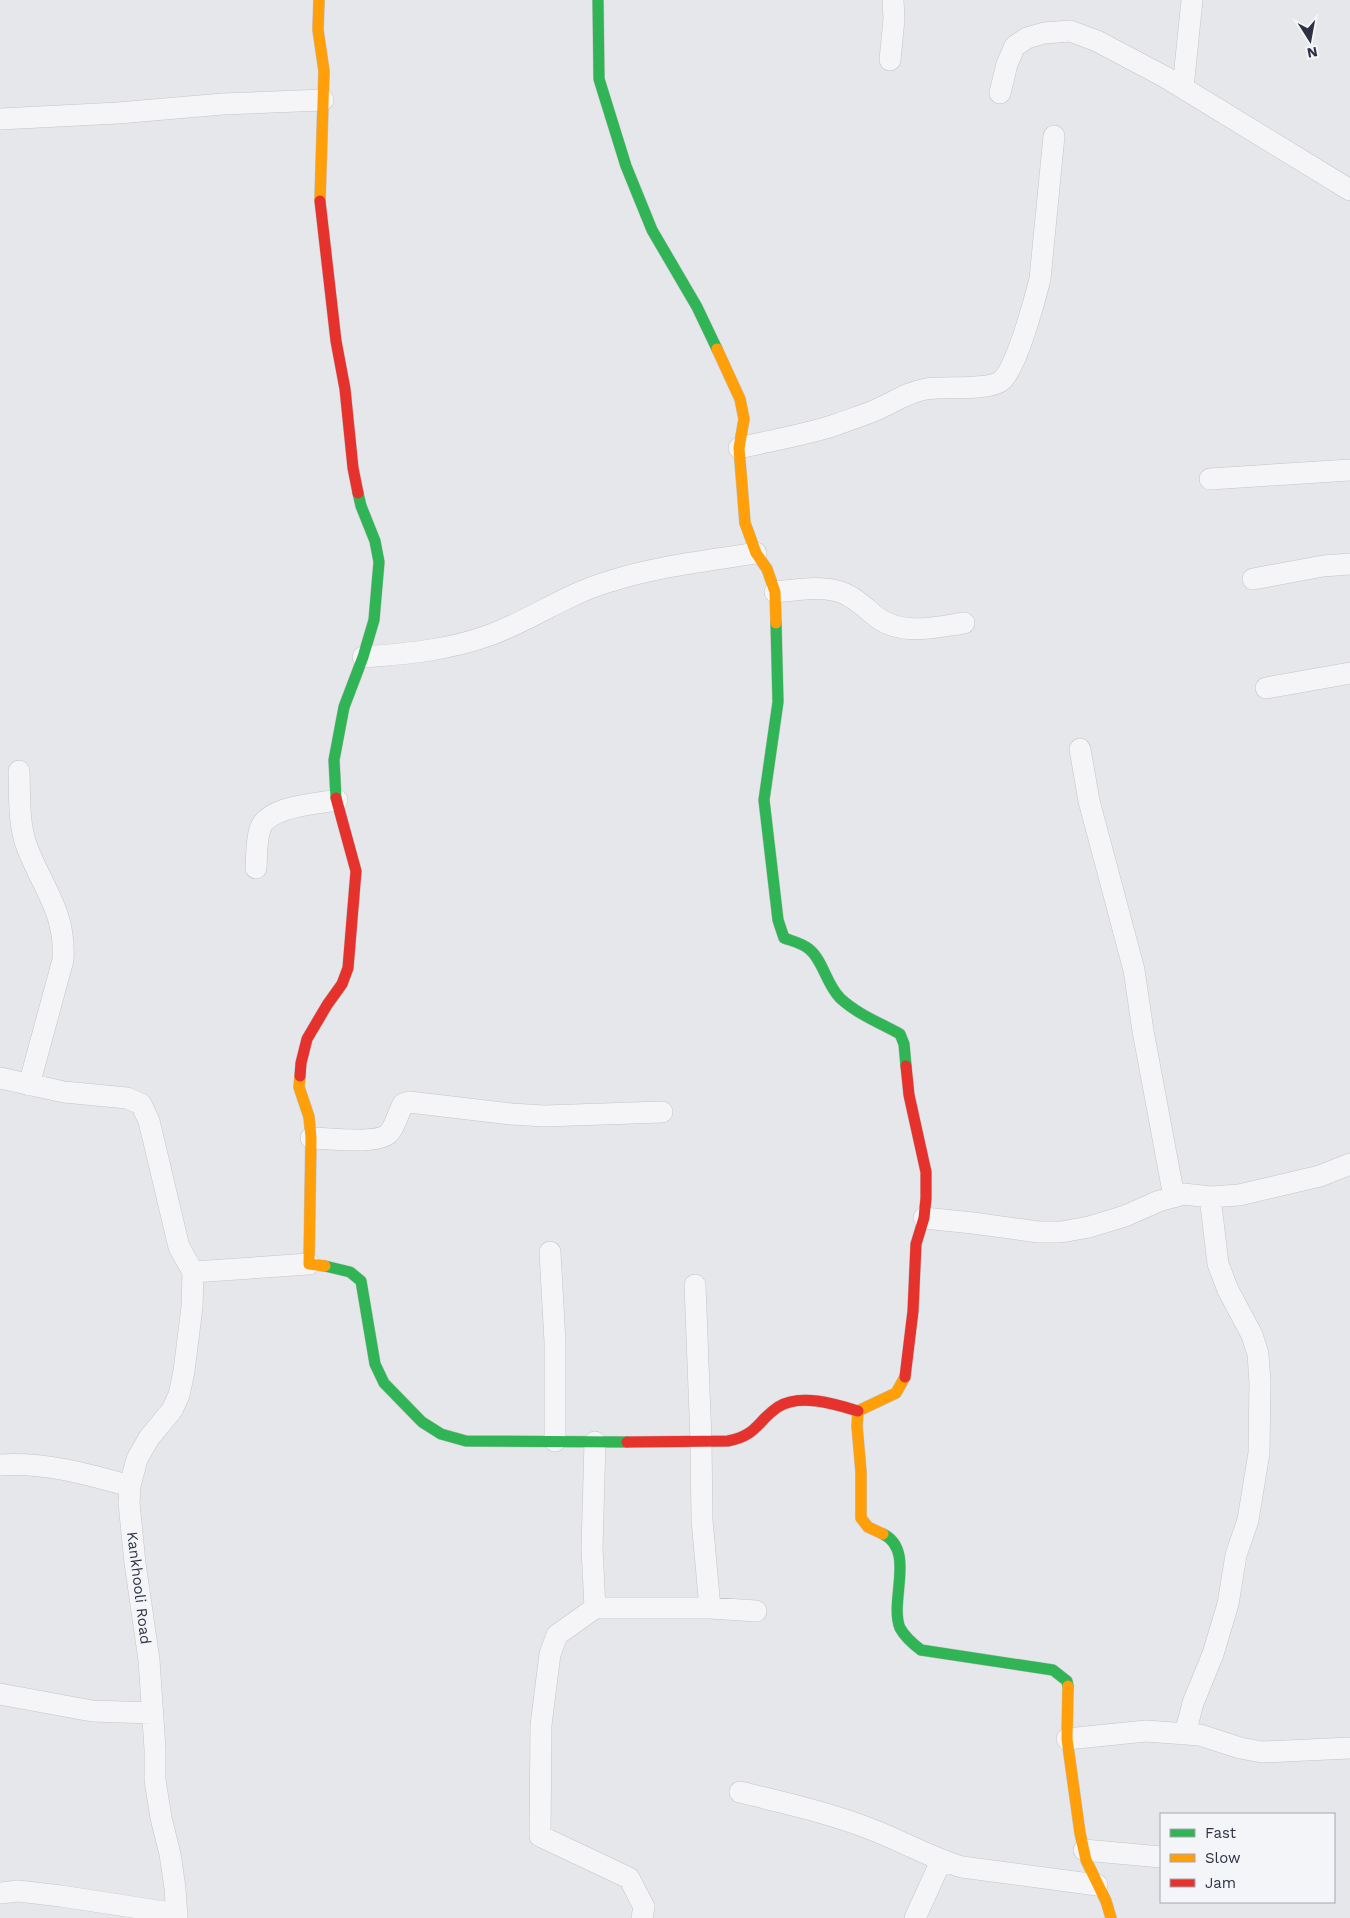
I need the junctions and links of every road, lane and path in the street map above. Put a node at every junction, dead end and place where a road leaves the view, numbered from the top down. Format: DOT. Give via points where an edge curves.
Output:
graph roads {
  1 [pos="319,0"];
  2 [pos="598,0"];
  3 [pos="893,0"];
  4 [pos="1192,0"];
  5 [pos="890,60"];
  6 [pos="1183,88"];
  7 [pos="1000,93"];
  8 [pos="323,100"];
  9 [pos="0,118"];
  10 [pos="1054,136"];
  11 [pos="1350,190"];
  12 [pos="739,448"];
  13 [pos="1350,470"];
  14 [pos="1210,479"];
  15 [pos="756,553"];
  16 [pos="1350,564"];
  17 [pos="1253,579"];
  18 [pos="775,592"];
  19 [pos="964,623"];
  20 [pos="363,657"];
  21 [pos="1350,673"];
  22 [pos="1266,688"];
  23 [pos="1080,749"];
  24 [pos="19,771"];
  25 [pos="337,800"];
  26 [pos="256,868"];
  27 [pos="0,1078"];
  28 [pos="30,1085"];
  29 [pos="662,1112"];
  30 [pos="310,1138"];
  31 [pos="1350,1164"];
  32 [pos="1174,1197"];
  33 [pos="1210,1197"];
  34 [pos="924,1218"];
  35 [pos="550,1252"];
  36 [pos="309,1264"];
  37 [pos="193,1272"];
  38 [pos="695,1286"];
  39 [pos="858,1411"];
  40 [pos="555,1441"];
  41 [pos="701,1441"];
  42 [pos="595,1442"];
  43 [pos="0,1465"];
  44 [pos="130,1486"];
  45 [pos="595,1608"];
  46 [pos="710,1608"];
  47 [pos="756,1611"];
  48 [pos="0,1694"];
  49 [pos="152,1714"];
  50 [pos="1185,1734"];
  51 [pos="1067,1739"];
  52 [pos="1350,1748"];
  53 [pos="740,1792"];
  54 [pos="1084,1850"];
  55 [pos="1160,1857"];
  56 [pos="941,1861"];
  57 [pos="1097,1885"];
  58 [pos="0,1893"];
  59 [pos="177,1916"];
  60 [pos="642,1918"];
  61 [pos="916,1918"];
  62 [pos="1111,1918"];
  1 -- 8 [label="street"];
  2 -- 12 [label="street" via="599,80 606,107 652,230 697,307 740,400 744,418"];
  3 -- 5 [label="street"];
  4 -- 6 [label="street"];
  6 -- 7 [label="street" via="1097,41 1070,31 1044,33 1027,38 1016,46 1007,64"];
  6 -- 11 [label="street"];
  8 -- 9 [label="street"];
  8 -- 20 [label="street" via="319,196 323,235 354,468 361,506 379,562 374,620"];
  10 -- 12 [label="street" via="1040,279 1017,352 1001,382 910,393 837,424"];
  12 -- 15 [label="street" via="745,523"];
  13 -- 14 [label="street"];
  15 -- 18 [label="street" via="767,569"];
  15 -- 20 [label="street" via="610,581 490,635 451,647"];
  16 -- 17 [label="street"];
  18 -- 19 [label="street" via="837,591 894,627 912,629"];
  18 -- 34 [label="street" via="778,702 764,800 778,920 784,938 804,944 811,950 839,997 853,1009 900,1034 926,1172"];
  20 -- 25 [label="street" via="338,733 334,760"];
  21 -- 22 [label="street"];
  23 -- 32 [label="street" via="1089,800 1134,970"];
  24 -- 28 [label="street" via="27,846 54,901 64,944 63,960"];
  25 -- 26 [label="street" via="291,808 266,818 260,827"];
  25 -- 30 [label="street" via="356,871 354,917 348,968 342,984 307,1039 301,1063 299,1087 310,1117"];
  27 -- 28 [label="street"];
  28 -- 37 [label="street" via="127,1098 141,1104 149,1121 179,1247"];
  29 -- 30 [label="street" via="544,1116 409,1102 403,1104 386,1136 371,1140"];
  30 -- 36 [label="street"];
  31 -- 33 [label="street" via="1320,1176 1239,1195"];
  32 -- 33 [label="street" via="1184,1194"];
  32 -- 34 [label="street" via="1126,1216 1061,1232"];
  33 -- 50 [label="street" via="1218,1264 1258,1354 1259,1453 1248,1520 1236,1555 1228,1604"];
  34 -- 39 [label="street" via="916,1244 905,1379 896,1392"];
  35 -- 40 [label="street" via="555,1342"];
  36 -- 37 [label="street"];
  36 -- 40 [label="street" via="355,1274 360,1281 375,1364 384,1383 422,1422 441,1434 466,1441"];
  37 -- 44 [label="street, Kankhooli Road" via="192,1306 179,1395 172,1410 136,1459"];
  38 -- 41 [label="street"];
  39 -- 41 [label="street" via="816,1401 792,1402 780,1406 741,1439"];
  39 -- 51 [label="street" via="861,1518 866,1526 896,1544 900,1574 899,1623 909,1643 921,1650 1053,1670 1067,1681"];
  40 -- 42 [label="street"];
  41 -- 42 [label="street"];
  41 -- 46 [label="street" via="702,1520"];
  42 -- 45 [label="street" via="592,1540"];
  43 -- 44 [label="street" via="47,1466"];
  44 -- 49 [label="street, Kankhooli Road" via="129,1503 149,1660"];
  45 -- 46 [label="street"];
  45 -- 60 [label="street" via="557,1635 550,1654 541,1726 540,1836 629,1878 644,1907"];
  46 -- 47 [label="street"];
  48 -- 49 [label="street" via="92,1711"];
  49 -- 59 [label="street, Kankhooli Road" via="155,1780 170,1854"];
  50 -- 51 [label="street" via="1146,1731"];
  50 -- 52 [label="street" via="1262,1752"];
  51 -- 54 [label="street"];
  53 -- 56 [label="street" via="824,1813 874,1830"];
  54 -- 55 [label="street"];
  54 -- 57 [label="street"];
  56 -- 57 [label="street" via="962,1867"];
  56 -- 61 [label="street"];
  57 -- 62 [label="street"];
  58 -- 59 [label="street" via="18,1891 61,1896"];
}
